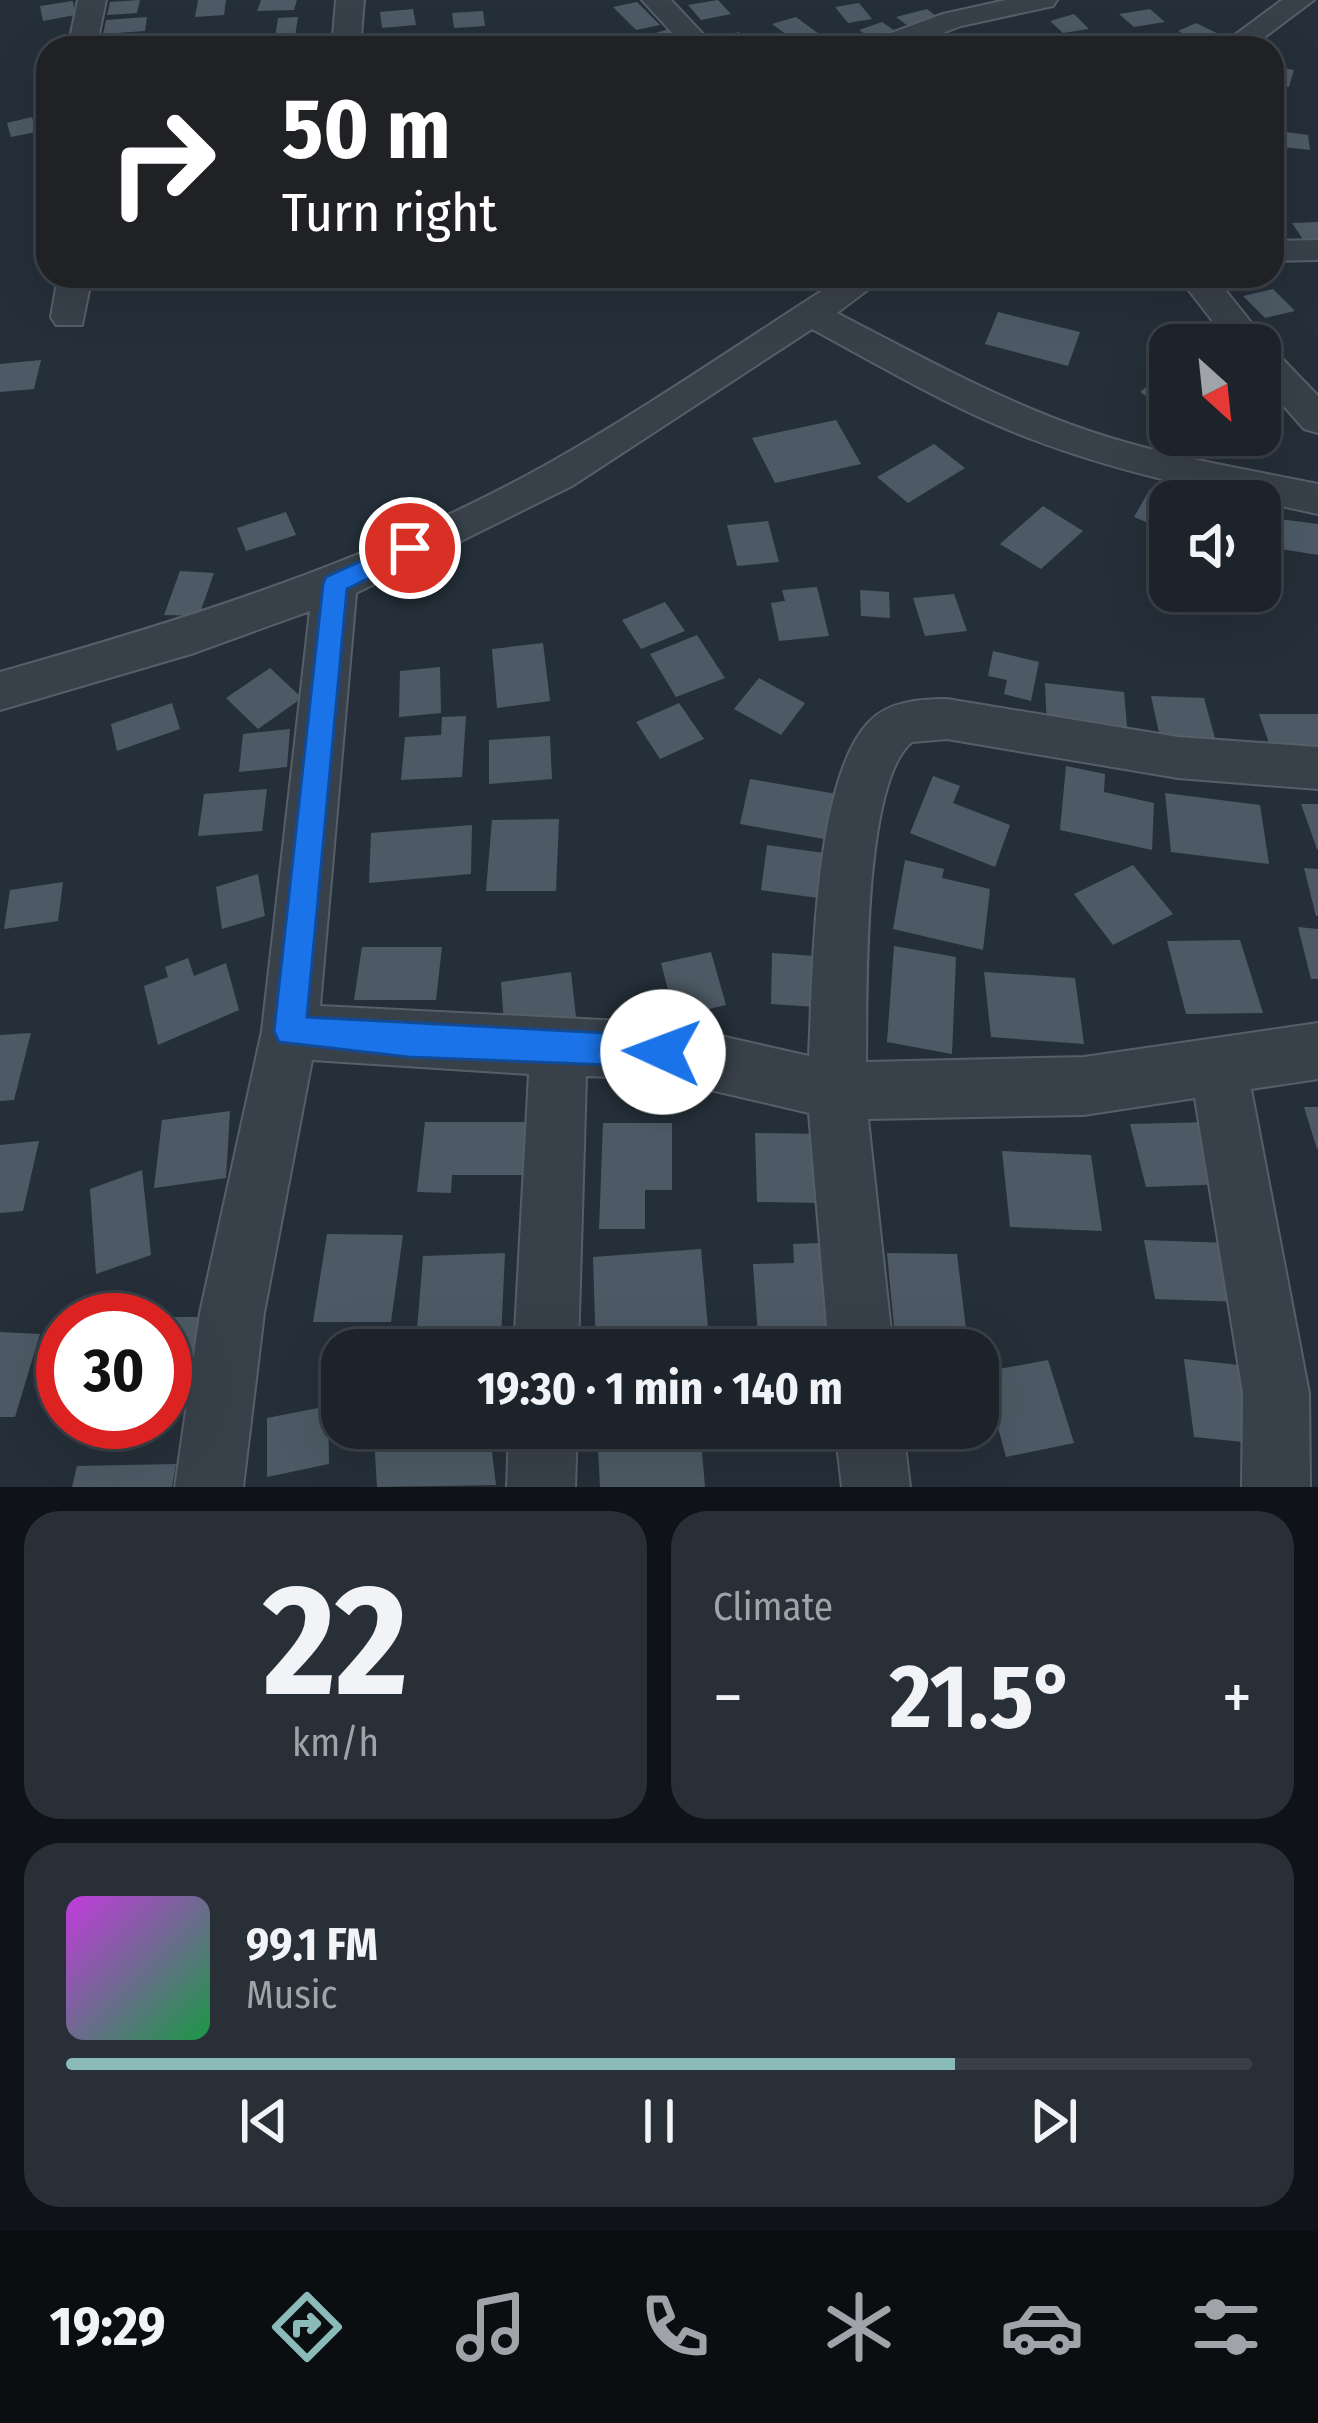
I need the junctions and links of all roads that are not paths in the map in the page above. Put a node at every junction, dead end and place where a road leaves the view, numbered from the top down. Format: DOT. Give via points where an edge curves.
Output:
graph roads {
  1 [pos="92,0"];
  2 [pos="350,0"];
  3 [pos="656,0"];
  4 [pos="1043,0"];
  5 [pos="1300,0"];
  6 [pos="84,36"];
  7 [pos="347,36"];
  8 [pos="690,36"];
  9 [pos="910,36"];
  10 [pos="1248,36"];
  11 [pos="1318,250"];
  12 [pos="1284,251"];
  13 [pos="73,288"];
  14 [pos="842,288"];
  15 [pos="1205,288"];
  16 [pos="809,313"];
  17 [pos="69,317"];
  18 [pos="1234,324"];
  19 [pos="1281,379"];
  20 [pos="1318,420"];
  21 [pos="1318,500"];
  22 [pos="335,584"];
  23 [pos="0,691"];
  24 [pos="1318,768"];
  25 [pos="290,1031"];
  26 [pos="559,1047"];
  27 [pos="1318,1052"];
  28 [pos="1219,1069"];
  29 [pos="836,1091"];
  30 [pos="547,1329"];
  31 [pos="859,1329"];
  32 [pos="542,1449"];
  33 [pos="871,1449"];
  34 [pos="209,1487"];
  35 [pos="541,1487"];
  36 [pos="876,1487"];
  37 [pos="1276,1487"];
  1 -- 6 [label="street"];
  2 -- 7 [label="street"];
  3 -- 8 [label="street"];
  4 -- 9 [label="street"];
  5 -- 10 [label="street"];
  11 -- 12 [label="street"];
  13 -- 17 [label="street"];
  14 -- 16 [label="street"];
  15 -- 18 [label="street"];
  16 -- 21 [label="street" via="1075,441"];
  16 -- 22 [label="street" via="558,476"];
  19 -- 20 [label="street"];
  22 -- 23 [label="street"];
  22 -- 25 [label="street"];
  24 -- 29 [label="street" via="1171,758 947,719 914,718 895,728 878,744 852,820"];
  25 -- 26 [label="street"];
  25 -- 34 [label="street" via="232,1313"];
  26 -- 29 [label="street" via="663,1052"];
  26 -- 30 [label="street"];
  27 -- 28 [label="street"];
  28 -- 29 [label="street" via="1084,1086"];
  28 -- 37 [label="street" via="1276,1393"];
  29 -- 31 [label="street"];
  32 -- 35 [label="street"];
  33 -- 36 [label="street"];
}
